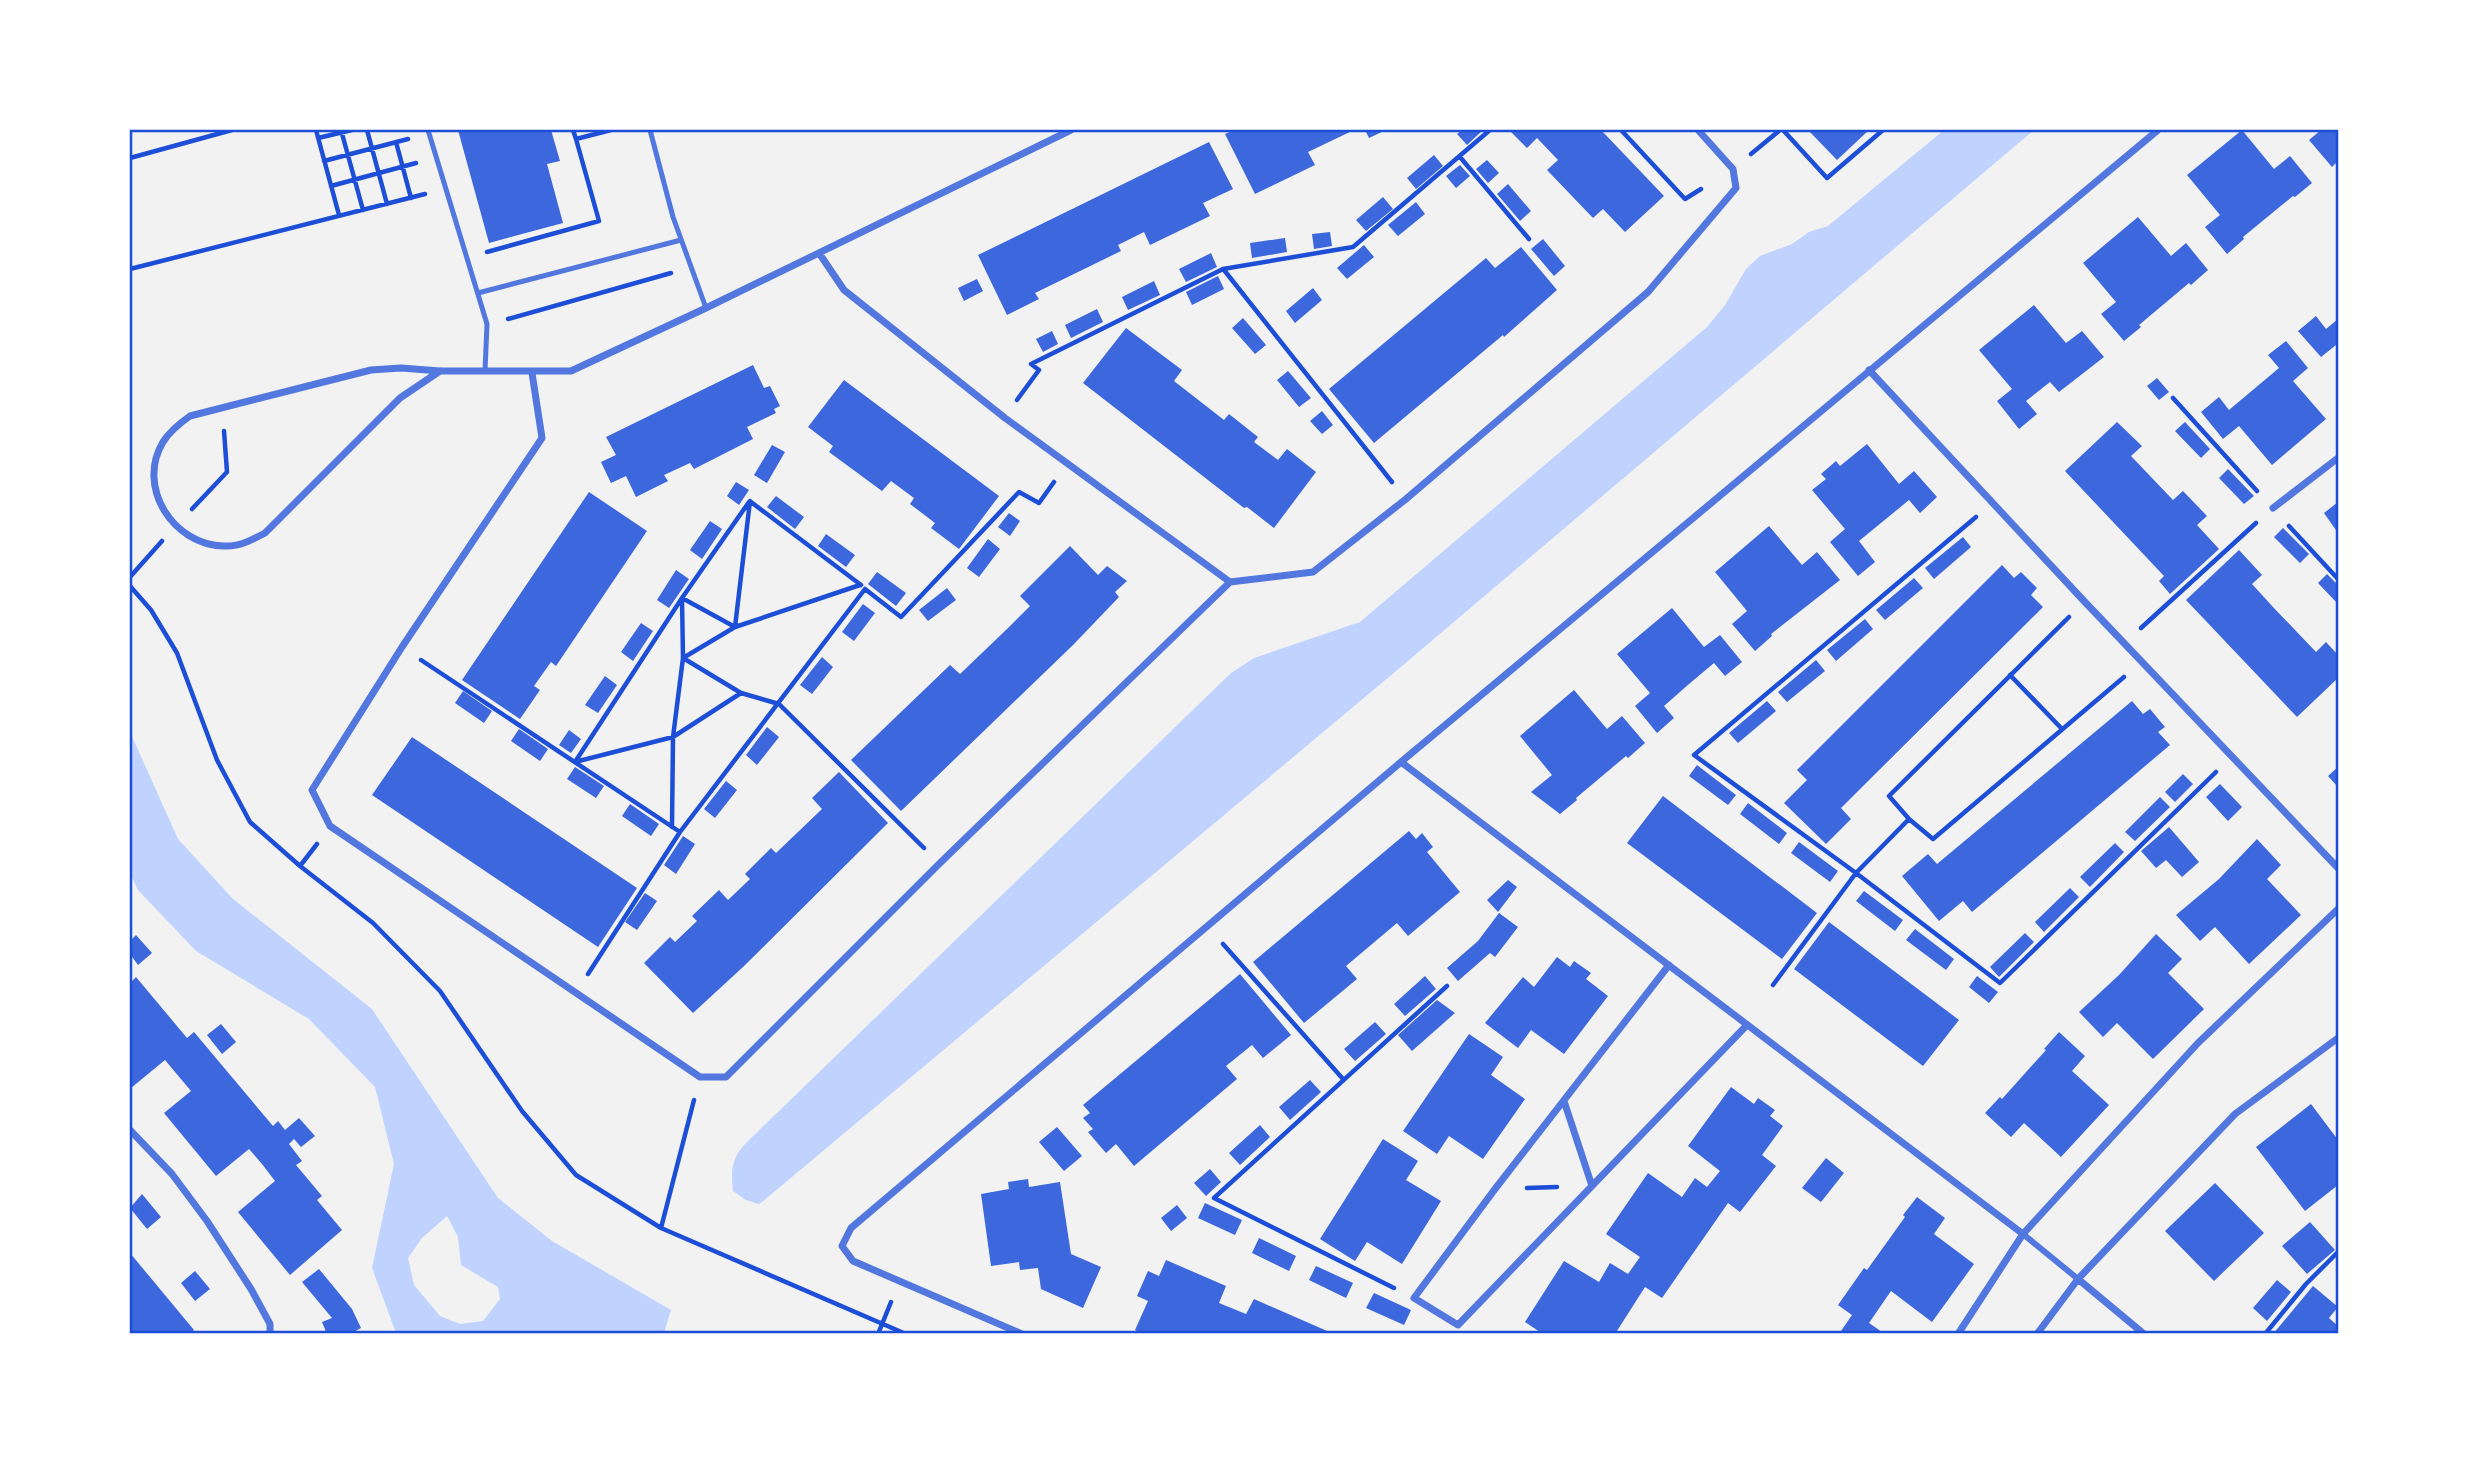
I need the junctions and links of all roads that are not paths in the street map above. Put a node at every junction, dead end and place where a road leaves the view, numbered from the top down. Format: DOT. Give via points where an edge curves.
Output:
graph roads {
  1 [pos="650,130"];
  2 [pos="1071,130"];
  3 [pos="1698,130"];
  4 [pos="2158,130"];
  5 [pos="429,131"];
  6 [pos="681,240"];
  7 [pos="819,253"];
  8 [pos="478,293"];
  9 [pos="706,308"];
  10 [pos="1869,370"];
  11 [pos="440,371"];
  12 [pos="485,371"];
  13 [pos="532,373"];
  14 [pos="2339,458"];
  15 [pos="2273,508"];
  16 [pos="1230,582"];
  17 [pos="1401,762"];
  18 [pos="2339,868"];
  19 [pos="2339,909"];
  20 [pos="1669,965"];
  21 [pos="1746,1026"];
  22 [pos="2339,1038"];
  23 [pos="1564,1101"];
  24 [pos="130,1130"];
  25 [pos="1592,1186"];
  26 [pos="2023,1234"];
  27 [pos="2078,1279"];
  28 [pos="270,1334"];
  29 [pos="1022,1334"];
  30 [pos="1958,1334"];
  31 [pos="2037,1334"];
  32 [pos="2144,1334"];
  1 -- 6 [label="lane"];
  2 -- 7 [label="street"];
  3 -- 16 [label="street" via="1733,169 1736,188 1648,292 1406,499 1312,572"];
  4 -- 10 [label="street"];
  5 -- 8 [label="lane"];
  6 -- 8 [label="lane"];
  6 -- 9 [label="lane"];
  7 -- 9 [label="street"];
  7 -- 16 [label="street" via="844,290 1005,418"];
  8 -- 12 [label="lane" via="487,324"];
  9 -- 13 [label="street" via="571,371"];
  10 -- 17 [label="street"];
  10 -- 18 [label="street"];
  11 -- 11 [label="street" via="400,398 265,533 247,543 224,546 197,540 176,526 160,506 155,464 163,442 190,416 371,370"];
  11 -- 12 [label="street"];
  12 -- 13 [label="street"];
  13 -- 16 [label="street" via="542,438 312,790 330,826 700,1077 726,1077"];
  14 -- 15 [label="street"];
  17 -- 20 [label="street"];
  17 -- 29 [label="street" via="851,1228 842,1245 853,1261"];
  19 -- 26 [label="street" via="2198,1044"];
  20 -- 21 [label="street"];
  20 -- 23 [label="street"];
  21 -- 25 [label="street"];
  21 -- 26 [label="street"];
  22 -- 27 [label="street" via="2235,1114"];
  23 -- 25 [label="street"];
  23 -- 25 [label="street" via="1414,1298 1458,1325"];
  24 -- 28 [label="street" via="172,1174 207,1221 251,1289 270,1324"];
  26 -- 27 [label="street"];
  26 -- 30 [label="street"];
  27 -- 31 [label="street"];
  27 -- 32 [label="street"];
}
